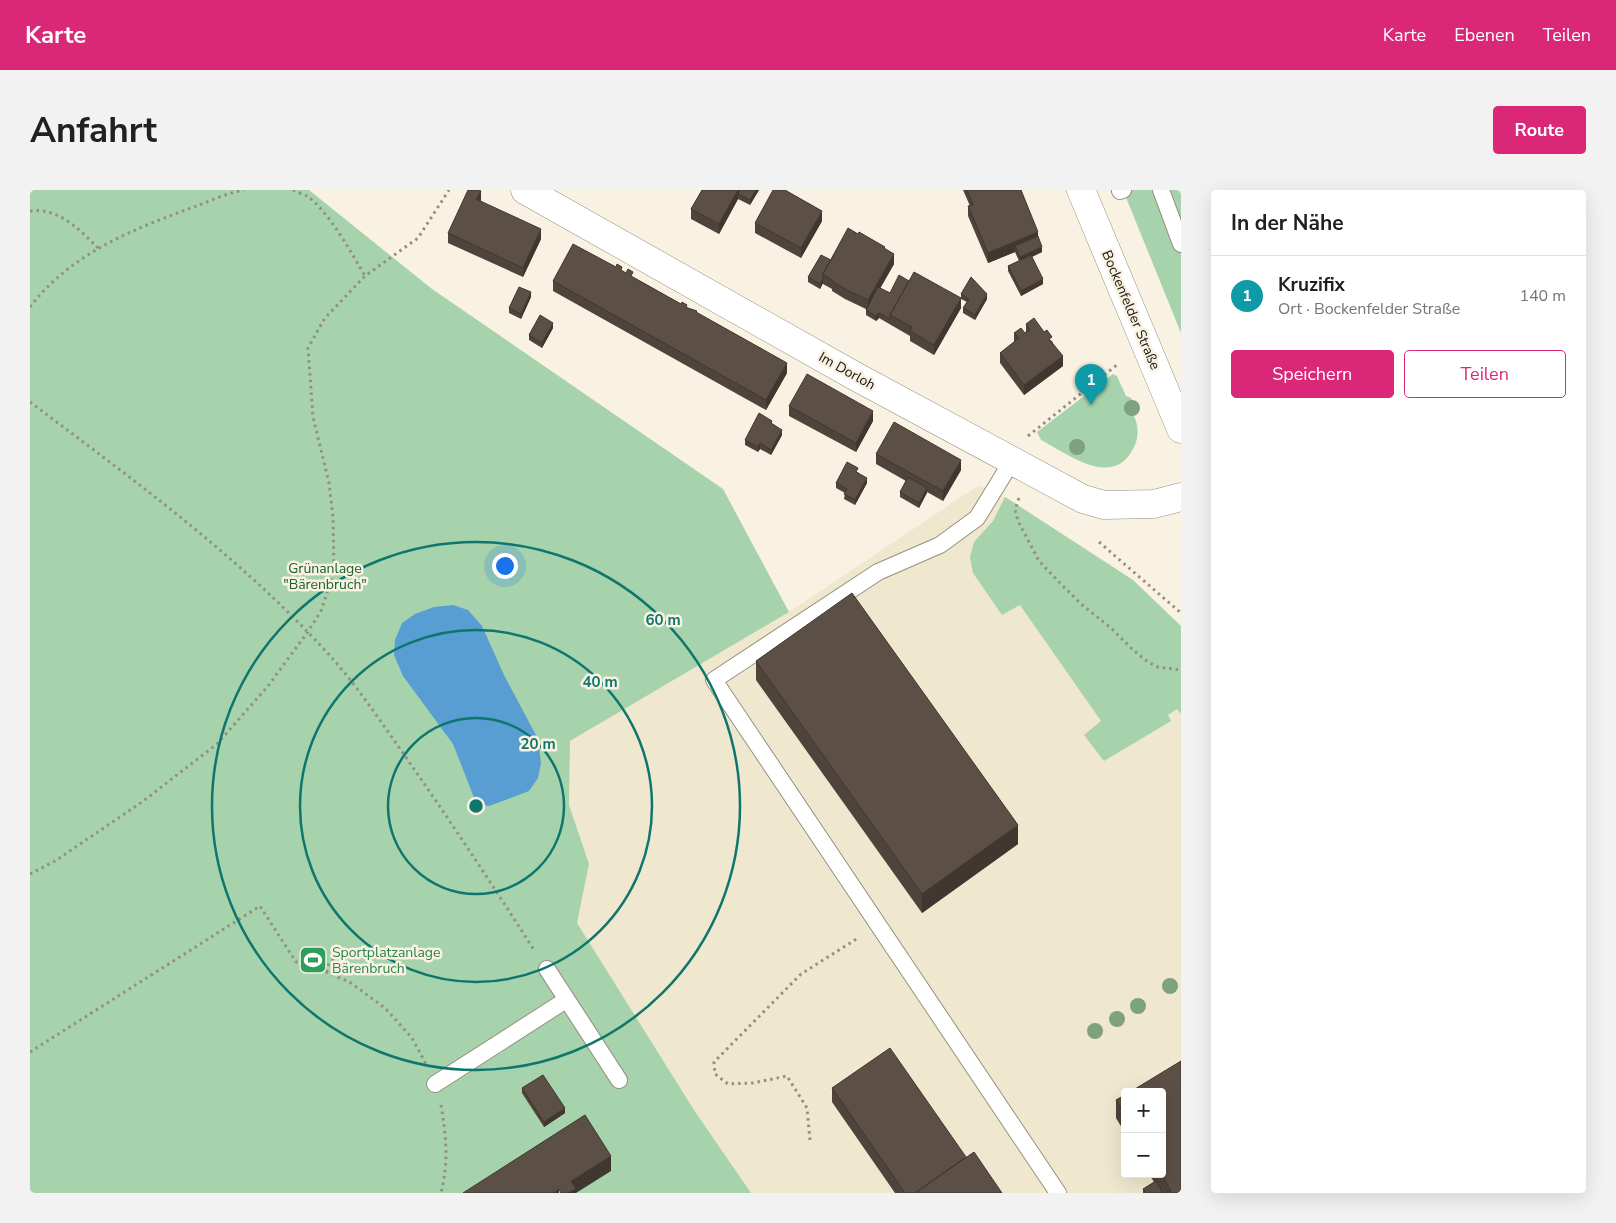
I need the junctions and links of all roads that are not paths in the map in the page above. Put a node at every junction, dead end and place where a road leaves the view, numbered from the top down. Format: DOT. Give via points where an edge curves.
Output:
graph roads {
  1 [pos="525,190"];
  2 [pos="1082,190"];
  3 [pos="1161,190"];
  4 [pos="1181,244"];
  5 [pos="1181,429"];
  6 [pos="1012,461"];
  7 [pos="1181,497"];
  8 [pos="547,969"];
  9 [pos="566,1000"];
  10 [pos="618,1080"];
  11 [pos="435,1084"];
  12 [pos="1058,1193"];
  1 -- 6 [label="street, Im Dorloh"];
  2 -- 5 [label="street, Bockenfelder Straße"];
  3 -- 4 [label="lane"];
  6 -- 7 [label="street, Im Dorloh" via="1083,499 1104,506 1154,504"];
  6 -- 12 [label="lane" via="977,518 940,545 878,572 714,680"];
  8 -- 9 [label="lane"];
  9 -- 10 [label="lane"];
  9 -- 11 [label="lane"];
}
